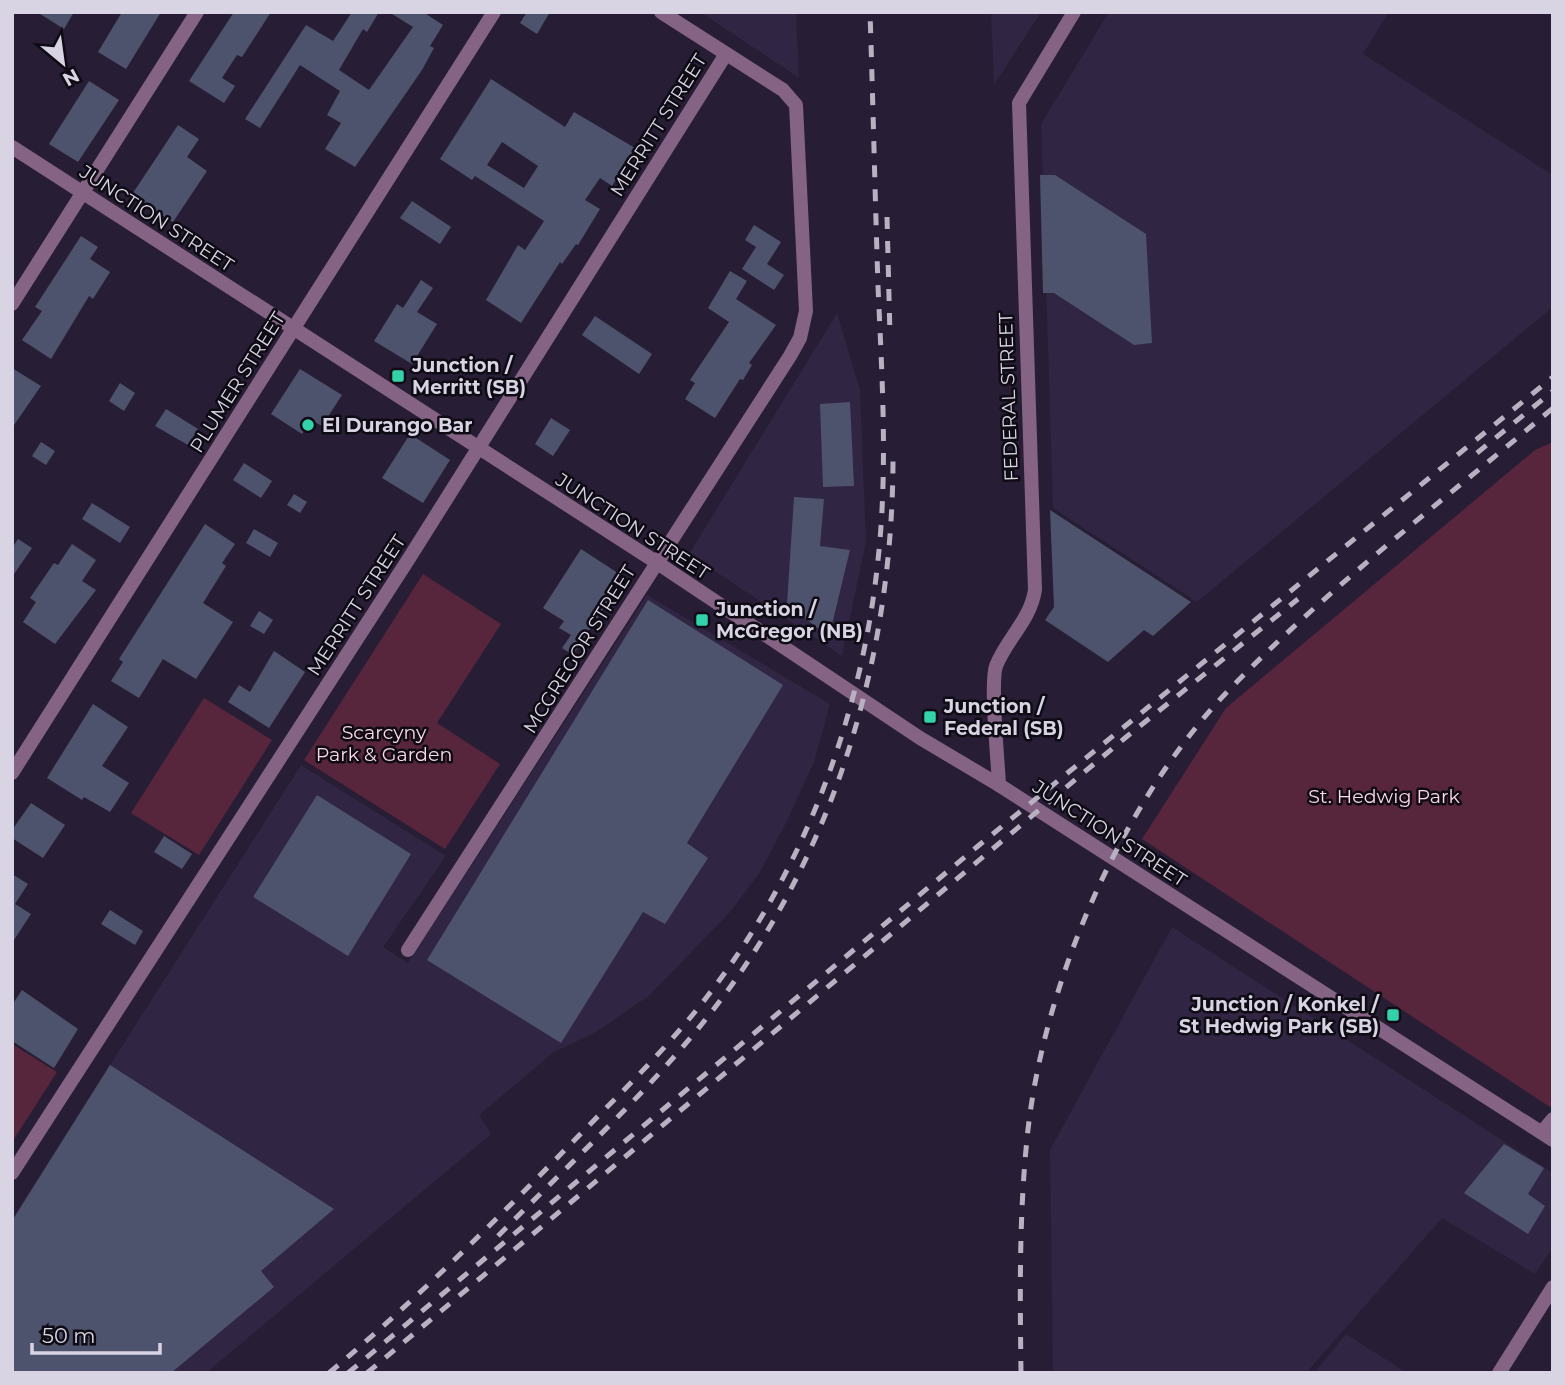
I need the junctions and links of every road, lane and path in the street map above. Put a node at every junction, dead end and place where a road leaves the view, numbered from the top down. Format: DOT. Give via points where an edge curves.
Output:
graph roads {
  1 [pos="197,12"];
  2 [pos="494,12"];
  3 [pos="661,12"];
  4 [pos="1074,12"];
  5 [pos="726,54"];
  6 [pos="12,147"];
  7 [pos="83,192"];
  8 [pos="12,304"];
  9 [pos="294,329"];
  10 [pos="478,448"];
  11 [pos="656,562"];
  12 [pos="12,773"];
  13 [pos="999,785"];
  14 [pos="408,950"];
  15 [pos="1553,1119"];
  16 [pos="1547,1136"];
  17 [pos="12,1173"];
  18 [pos="1553,1287"];
  19 [pos="1499,1373"];
  1 -- 7 [label="street"];
  2 -- 9 [label="street, PLUMER STREET"];
  3 -- 5 [label="street"];
  4 -- 13 [label="street, FEDERAL STREET" via="1019,103 1035,590 1032,609 994,675"];
  5 -- 10 [label="street, MERRITT STREET"];
  5 -- 11 [label="street, MCGREGOR STREET" via="790,95 797,113 806,311 800,338"];
  6 -- 7 [label="street, JUNCTION STREET"];
  7 -- 8 [label="street"];
  7 -- 9 [label="street, JUNCTION STREET"];
  9 -- 10 [label="street, JUNCTION STREET"];
  9 -- 12 [label="street, PLUMER STREET"];
  10 -- 11 [label="street, JUNCTION STREET"];
  10 -- 17 [label="street, MERRITT STREET"];
  11 -- 13 [label="street, JUNCTION STREET" via="897,723"];
  11 -- 14 [label="street, MCGREGOR STREET"];
  13 -- 16 [label="street, JUNCTION STREET"];
  15 -- 16 [label="street"];
  18 -- 19 [label="street"];
}
